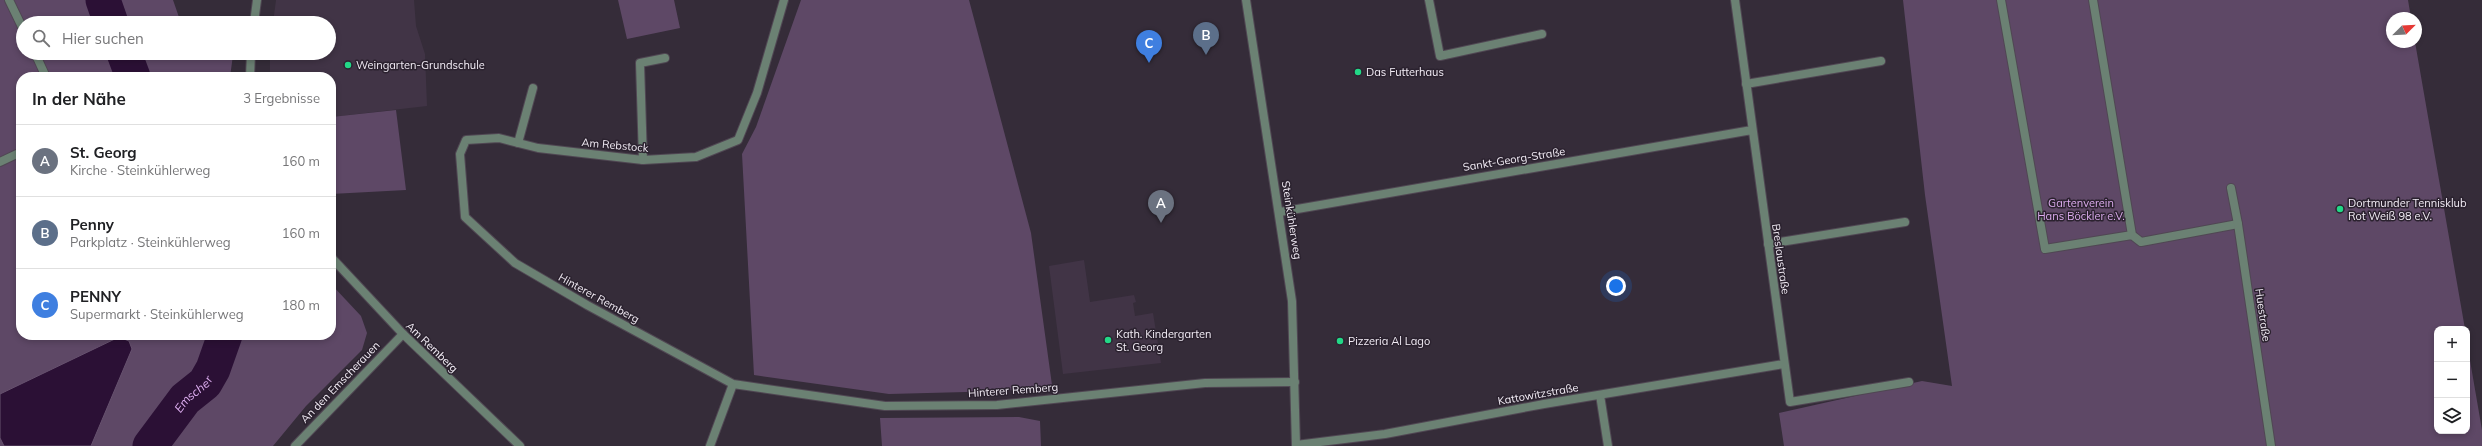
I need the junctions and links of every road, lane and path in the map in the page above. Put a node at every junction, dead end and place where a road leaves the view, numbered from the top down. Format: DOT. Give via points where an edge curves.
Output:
graph roads {
  1 [pos="9,0"];
  2 [pos="257,0"];
  3 [pos="784,0"];
  4 [pos="1246,0"];
  5 [pos="1430,0"];
  6 [pos="1735,0"];
  7 [pos="2001,0"];
  8 [pos="2093,0"];
  9 [pos="17,16"];
  10 [pos="255,16"];
  11 [pos="1542,34"];
  12 [pos="665,58"];
  13 [pos="38,60"];
  14 [pos="251,60"];
  15 [pos="1881,61"];
  16 [pos="44,72"];
  17 [pos="250,72"];
  18 [pos="1746,84"];
  19 [pos="534,88"];
  20 [pos="1752,130"];
  21 [pos="518,143"];
  22 [pos="16,154"];
  23 [pos="643,160"];
  24 [pos="0,162"];
  25 [pos="2231,188"];
  26 [pos="1280,212"];
  27 [pos="465,217"];
  28 [pos="1905,222"];
  29 [pos="2238,224"];
  30 [pos="2132,235"];
  31 [pos="1768,244"];
  32 [pos="336,262"];
  33 [pos="403,334"];
  34 [pos="1784,364"];
  35 [pos="1295,382"];
  36 [pos="1909,382"];
  37 [pos="733,384"];
  38 [pos="1600,395"];
  39 [pos="295,446"];
  40 [pos="520,446"];
  41 [pos="710,446"];
  42 [pos="1296,446"];
  43 [pos="1608,446"];
  44 [pos="2271,446"];
  1 -- 9 [label="street"];
  2 -- 10 [label="street"];
  3 -- 23 [label="street, Am Rebstock" via="757,93 738,140 696,157"];
  4 -- 26 [label="street, Steinkühlerweg"];
  5 -- 11 [label="street" via="1440,56"];
  6 -- 18 [label="street, Breslaustraße"];
  7 -- 30 [label="street" via="2045,249"];
  8 -- 30 [label="street"];
  12 -- 23 [label="street" via="640,63"];
  13 -- 16 [label="street"];
  14 -- 17 [label="street"];
  15 -- 18 [label="street"];
  18 -- 20 [label="street, Breslaustraße"];
  19 -- 21 [label="street"];
  20 -- 26 [label="street, Sankt-Georg-Straße"];
  20 -- 31 [label="street, Breslaustraße"];
  21 -- 23 [label="street, Am Rebstock" via="538,148"];
  21 -- 27 [label="street, Am Rebstock" via="500,138 466,140 460,154"];
  22 -- 24 [label="street"];
  25 -- 29 [label="street, Huestraße"];
  26 -- 35 [label="street, Steinkühlerweg" via="1292,301"];
  27 -- 37 [label="street, Hinterer Remberg" via="515,263"];
  28 -- 31 [label="street"];
  29 -- 30 [label="street" via="2141,242"];
  29 -- 44 [label="street, Huestraße"];
  31 -- 34 [label="street, Breslaustraße"];
  32 -- 33 [label="street, Am Remberg"];
  33 -- 39 [label="street, An den Emscherauen"];
  33 -- 40 [label="street, Am Remberg"];
  34 -- 36 [label="street, Breslaustraße" via="1790,402"];
  34 -- 38 [label="street, Kattowitzstraße"];
  35 -- 37 [label="street, Hinterer Remberg" via="1205,383 997,405 893,406"];
  35 -- 42 [label="street, Steinkühlerweg"];
  37 -- 41 [label="street"];
  38 -- 42 [label="street, Kattowitzstraße" via="1385,434"];
  38 -- 43 [label="street"];
}
